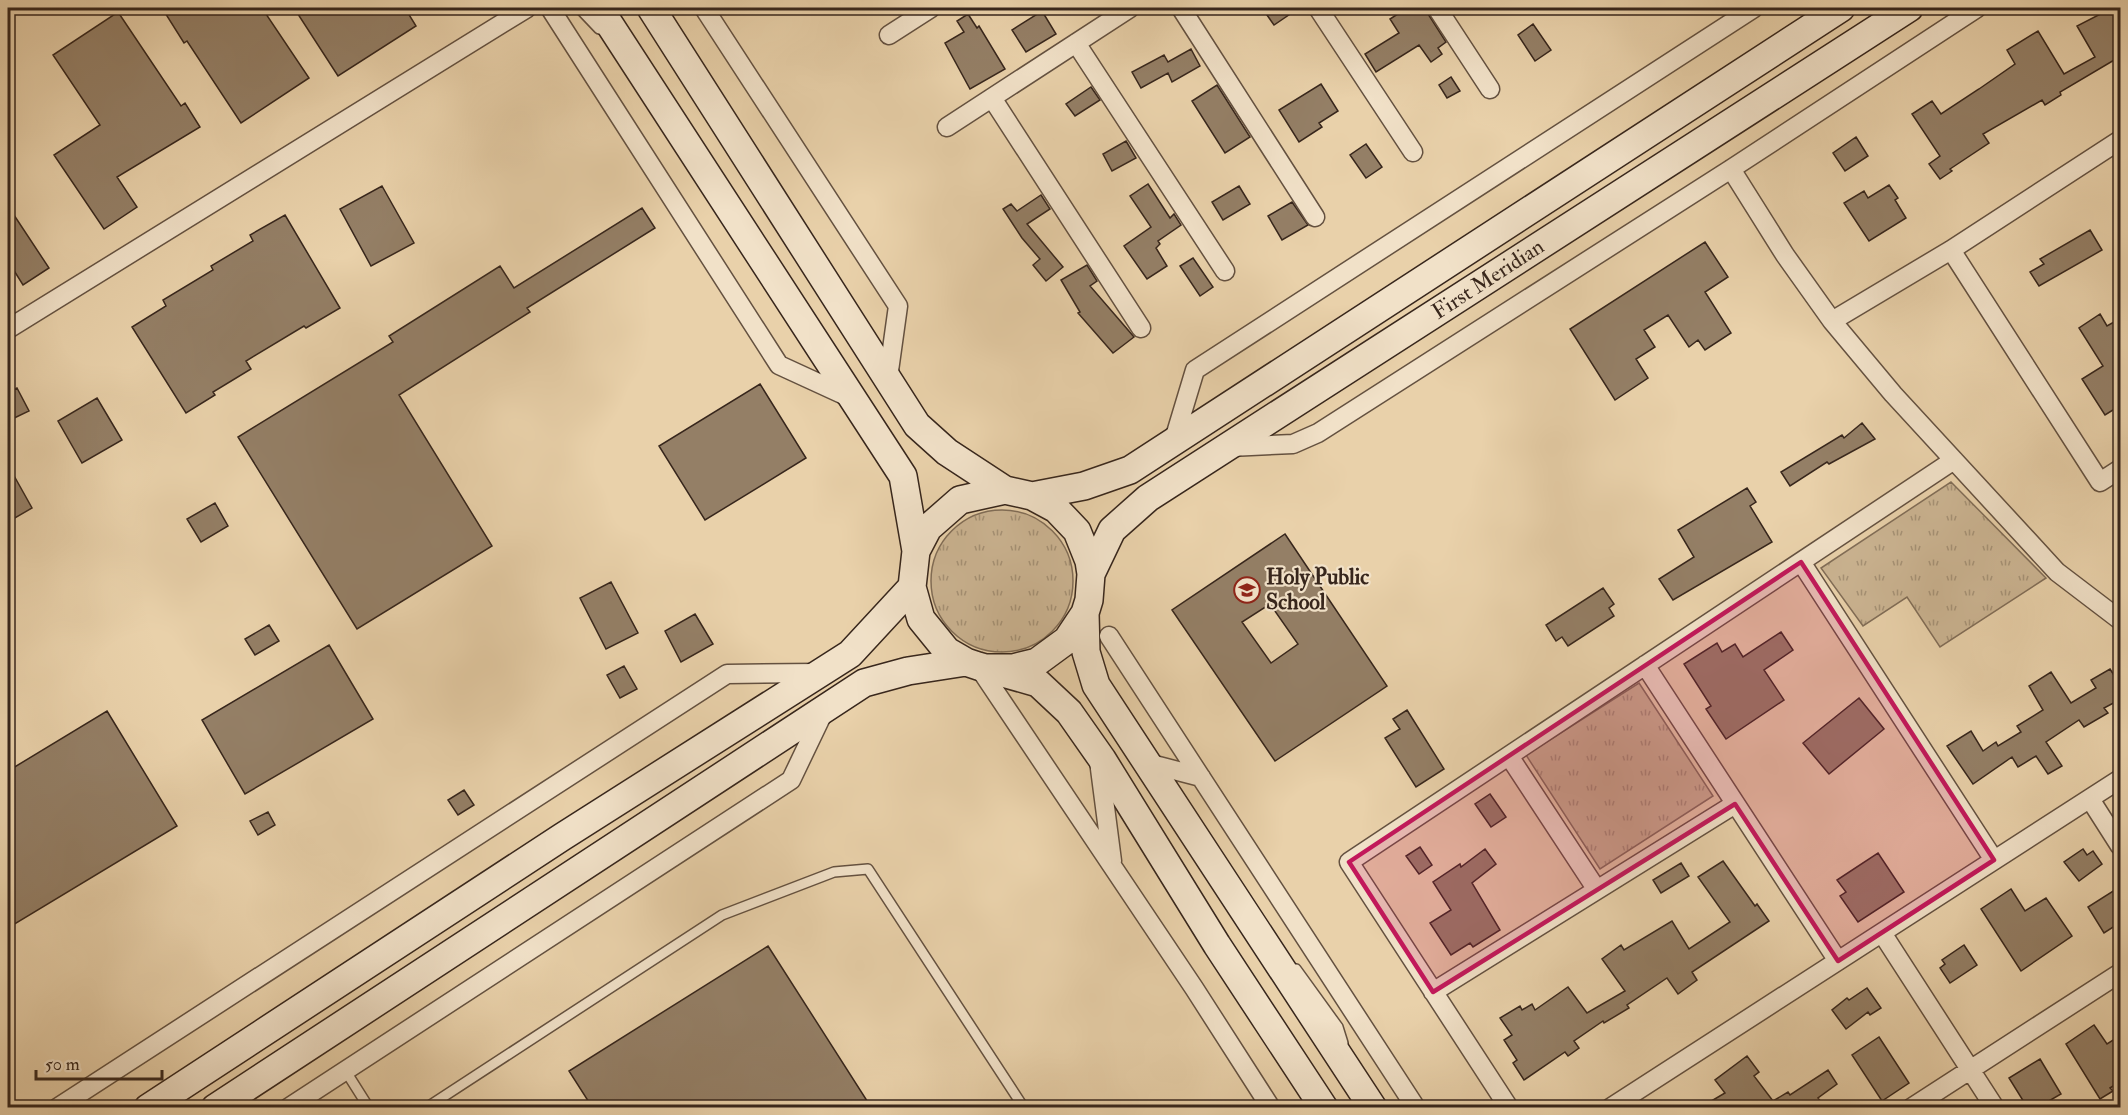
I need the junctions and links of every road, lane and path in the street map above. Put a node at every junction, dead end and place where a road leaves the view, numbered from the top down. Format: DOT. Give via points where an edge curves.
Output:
graph roads {
  1 [pos="527,8"];
  2 [pos="550,8"];
  3 [pos="579,8"];
  4 [pos="598,8"];
  5 [pos="651,8"];
  6 [pos="660,8"];
  7 [pos="704,8"];
  8 [pos="931,8"];
  9 [pos="1130,8"];
  10 [pos="1181,8"];
  11 [pos="1318,8"];
  12 [pos="1437,8"];
  13 [pos="1754,8"];
  14 [pos="1841,8"];
  15 [pos="1909,8"];
  16 [pos="1977,8"];
  17 [pos="889,35"];
  18 [pos="670,38"];
  19 [pos="1076,43"];
  20 [pos="635,64"];
  21 [pos="1490,89"];
  22 [pos="992,98"];
  23 [pos="947,127"];
  24 [pos="2118,147"];
  25 [pos="1413,152"];
  26 [pos="1731,169"];
  27 [pos="1315,217"];
  28 [pos="1952,250"];
  29 [pos="1225,272"];
  30 [pos="1833,321"];
  31 [pos="1141,328"];
  32 [pos="8,329"];
  33 [pos="888,378"];
  34 [pos="855,400"];
  35 [pos="1173,442"];
  36 [pos="1226,448"];
  37 [pos="1954,460"];
  38 [pos="2121,469"];
  39 [pos="1005,490"];
  40 [pos="1032,496"];
  41 [pos="916,551"];
  42 [pos="1801,562"];
  43 [pos="1091,574"];
  44 [pos="912,587"];
  45 [pos="1084,613"];
  46 [pos="2121,620"];
  47 [pos="1109,636"];
  48 [pos="977,665"];
  49 [pos="1645,665"];
  50 [pos="820,673"];
  51 [pos="826,708"];
  52 [pos="1098,754"];
  53 [pos="1509,756"];
  54 [pos="1146,763"];
  55 [pos="1201,777"];
  56 [pos="2121,779"];
  57 [pos="2090,799"];
  58 [pos="1735,804"];
  59 [pos="2121,846"];
  60 [pos="1994,860"];
  61 [pos="1112,866"];
  62 [pos="1597,890"];
  63 [pos="1882,933"];
  64 [pos="1838,961"];
  65 [pos="2121,973"];
  66 [pos="1434,992"];
  67 [pos="345,1070"];
  68 [pos="1970,1070"];
  69 [pos="247,1087"];
  70 [pos="1366,1097"];
  71 [pos="57,1107"];
  72 [pos="148,1107"];
  73 [pos="216,1107"];
  74 [pos="229,1107"];
  75 [pos="288,1107"];
  76 [pos="369,1107"];
  77 [pos="426,1107"];
  78 [pos="1024,1107"];
  79 [pos="1271,1107"];
  80 [pos="1324,1107"];
  81 [pos="1416,1107"];
  82 [pos="1509,1107"];
  83 [pos="1610,1107"];
  84 [pos="1911,1107"];
  85 [pos="1995,1107"];
  1 -- 32 [label="street"];
  2 -- 34 [label="street" via="778,365"];
  3 -- 20 [label="lane"];
  4 -- 20 [label="street"];
  5 -- 18 [label="street"];
  6 -- 18 [label="lane"];
  7 -- 33 [label="street" via="898,306"];
  8 -- 17 [label="street"];
  9 -- 19 [label="street"];
  10 -- 27 [label="street"];
  11 -- 25 [label="street"];
  12 -- 21 [label="street"];
  13 -- 35 [label="street" via="1195,370"];
  14 -- 35 [label="street, First Meridian"];
  15 -- 36 [label="street, First Meridian"];
  16 -- 26 [label="street"];
  18 -- 33 [label="street"];
  19 -- 22 [label="street"];
  19 -- 29 [label="street"];
  20 -- 34 [label="street"];
  22 -- 23 [label="street"];
  22 -- 31 [label="street"];
  24 -- 28 [label="street"];
  26 -- 30 [label="street" via="1785,255"];
  26 -- 36 [label="street" via="1307,439 1293,444"];
  28 -- 30 [label="street"];
  28 -- 38 [label="street" via="2100,482"];
  30 -- 37 [label="street"];
  33 -- 39 [label="street" via="917,425 946,452"];
  34 -- 41 [label="street" via="903,476"];
  35 -- 40 [label="street, First Meridian" via="1130,470 1084,486"];
  36 -- 43 [label="street, First Meridian" via="1148,498 1112,530"];
  37 -- 42 [label="street"];
  37 -- 46 [label="street" via="2057,572"];
  39 -- 40 [label="street"];
  39 -- 41 [label="street" via="960,500 928,528"];
  40 -- 43 [label="street" via="1056,509 1077,531"];
  41 -- 44 [label="street"];
  42 -- 49 [label="street"];
  42 -- 60 [label="street"];
  43 -- 45 [label="street"];
  44 -- 48 [label="street" via="921,619 947,651"];
  44 -- 50 [label="street" via="850,654"];
  45 -- 48 [label="street" via="1067,640 1037,662 1013,668"];
  45 -- 54 [label="street" via="1086,652 1096,685"];
  47 -- 55 [label="street"];
  48 -- 51 [label="street" via="908,671 864,683"];
  48 -- 52 [label="street" via="1038,683 1070,712"];
  48 -- 61 [label="street"];
  49 -- 53 [label="street"];
  49 -- 58 [label="street"];
  50 -- 71 [label="street" via="727,674"];
  50 -- 72 [label="street"];
  51 -- 67 [label="street" via="791,780"];
  51 -- 69 [label="street"];
  52 -- 61 [label="street"];
  52 -- 80 [label="street"];
  53 -- 62 [label="street"];
  53 -- 66 [label="street" via="1349,862"];
  54 -- 55 [label="street"];
  54 -- 70 [label="street"];
  55 -- 81 [label="street"];
  56 -- 57 [label="street"];
  57 -- 59 [label="street"];
  57 -- 60 [label="street"];
  58 -- 62 [label="street"];
  58 -- 64 [label="street"];
  60 -- 63 [label="street"];
  61 -- 79 [label="street"];
  62 -- 66 [label="street"];
  63 -- 64 [label="street"];
  63 -- 68 [label="street"];
  64 -- 83 [label="street"];
  65 -- 68 [label="street"];
  66 -- 82 [label="street"];
  67 -- 75 [label="street"];
  67 -- 76 [label="lane"];
  68 -- 84 [label="street"];
  68 -- 85 [label="street"];
  69 -- 73 [label="street"];
  69 -- 74 [label="lane"];
  77 -- 78 [label="lane" via="722,915 834,872 868,869"];
}
